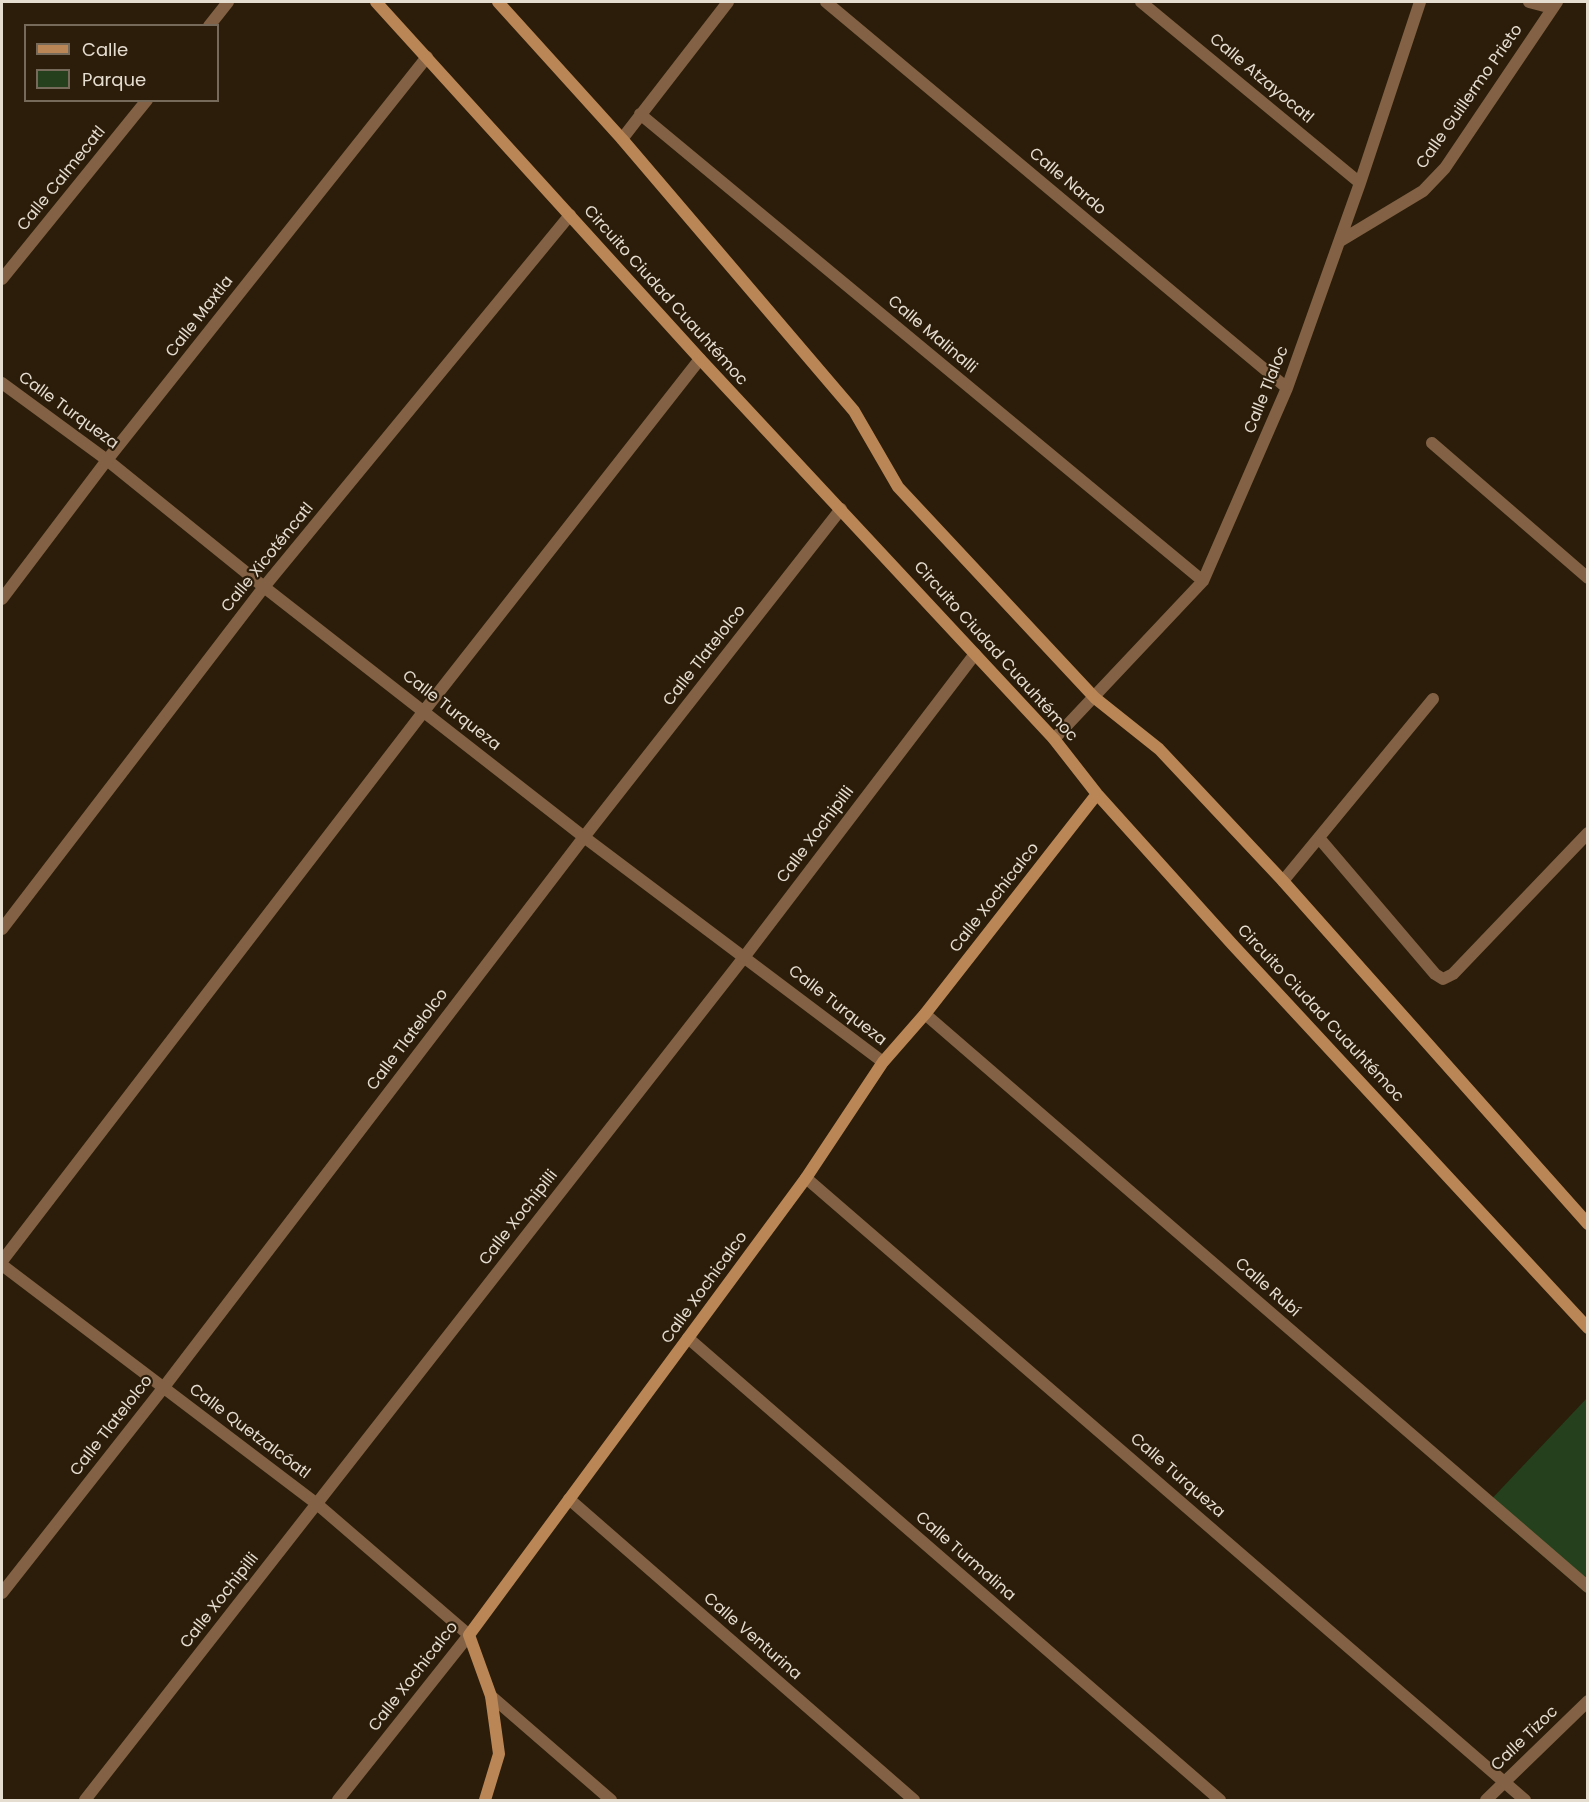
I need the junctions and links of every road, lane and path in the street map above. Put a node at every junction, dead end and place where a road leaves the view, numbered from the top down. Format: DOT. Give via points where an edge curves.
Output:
graph roads {
  1 [pos="228,2"];
  2 [pos="376,2"];
  3 [pos="498,2"];
  4 [pos="728,2"];
  5 [pos="826,2"];
  6 [pos="1141,2"];
  7 [pos="1420,2"];
  8 [pos="1528,2"];
  9 [pos="1555,5"];
  10 [pos="211,24"];
  11 [pos="426,57"];
  12 [pos="145,102"];
  13 [pos="640,114"];
  14 [pos="622,139"];
  15 [pos="1360,183"];
  16 [pos="570,215"];
  17 [pos="1340,242"];
  18 [pos="2,279"];
  19 [pos="700,359"];
  20 [pos="2,382"];
  21 [pos="1287,388"];
  22 [pos="1432,443"];
  23 [pos="107,460"];
  24 [pos="841,509"];
  25 [pos="1587,578"];
  26 [pos="1203,581"];
  27 [pos="264,587"];
  28 [pos="2,598"];
  29 [pos="975,654"];
  30 [pos="1095,698"];
  31 [pos="1432,699"];
  32 [pos="424,711"];
  33 [pos="1054,739"];
  34 [pos="1097,794"];
  35 [pos="1587,833"];
  36 [pos="585,837"];
  37 [pos="1319,838"];
  38 [pos="1283,880"];
  39 [pos="2,929"];
  40 [pos="745,956"];
  41 [pos="925,1014"];
  42 [pos="882,1062"];
  43 [pos="806,1178"];
  44 [pos="1587,1224"];
  45 [pos="2,1263"];
  46 [pos="1587,1328"];
  47 [pos="688,1338"];
  48 [pos="164,1387"];
  49 [pos="569,1499"];
  50 [pos="317,1504"];
  51 [pos="1587,1587"];
  52 [pos="2,1593"];
  53 [pos="469,1635"];
  54 [pos="491,1696"];
  55 [pos="1587,1701"];
  56 [pos="1504,1782"];
  57 [pos="85,1800"];
  58 [pos="338,1800"];
  59 [pos="485,1800"];
  60 [pos="611,1800"];
  61 [pos="914,1800"];
  62 [pos="1220,1800"];
  63 [pos="1486,1800"];
  64 [pos="1525,1800"];
  1 -- 10 [label="street"];
  2 -- 11 [label="main road, Circuito Ciudad Cuauhtémoc"];
  3 -- 14 [label="main road"];
  4 -- 13 [label="street"];
  5 -- 21 [label="street, Calle Nardo"];
  6 -- 15 [label="street, Calle Atzayocatl"];
  7 -- 15 [label="street, Calle Tlaloc"];
  8 -- 9 [label="street"];
  9 -- 17 [label="street, Calle Guillermo Prieto" via="1445,168 1423,191"];
  11 -- 16 [label="main road, Circuito Ciudad Cuauhtémoc"];
  11 -- 23 [label="street, Calle Maxtla"];
  12 -- 18 [label="street, Calle Calmecatl"];
  13 -- 14 [label="street"];
  13 -- 26 [label="street, Calle Malinalli"];
  14 -- 30 [label="main road" via="854,411 898,487"];
  15 -- 17 [label="street, Calle Tlaloc"];
  16 -- 19 [label="main road, Circuito Ciudad Cuauhtémoc"];
  16 -- 27 [label="street, Calle Xicoténcatl"];
  17 -- 21 [label="street, Calle Tlaloc"];
  19 -- 24 [label="main road, Circuito Ciudad Cuauhtémoc"];
  19 -- 32 [label="street"];
  20 -- 23 [label="street, Calle Turqueza"];
  21 -- 26 [label="street, Calle Tlaloc"];
  22 -- 25 [label="street"];
  23 -- 27 [label="street, Calle Turqueza"];
  23 -- 28 [label="street, Calle Maxtla"];
  24 -- 29 [label="main road, Circuito Ciudad Cuauhtémoc"];
  24 -- 36 [label="street, Calle Tlatelolco"];
  26 -- 30 [label="street, Calle Tlaloc"];
  27 -- 32 [label="street, Calle Turqueza"];
  27 -- 39 [label="street, Calle Xicoténcatl"];
  29 -- 33 [label="main road, Circuito Ciudad Cuauhtémoc"];
  29 -- 40 [label="street, Calle Xochipilli"];
  30 -- 33 [label="street, Calle Tlaloc"];
  30 -- 38 [label="main road" via="1159,749"];
  31 -- 37 [label="street"];
  32 -- 36 [label="street, Calle Turqueza"];
  32 -- 45 [label="street"];
  33 -- 34 [label="main road, Circuito Ciudad Cuauhtémoc"];
  34 -- 41 [label="main road, Calle Xochicalco"];
  34 -- 46 [label="main road, Circuito Ciudad Cuauhtémoc"];
  35 -- 37 [label="street" via="1443,979"];
  36 -- 40 [label="street, Calle Turqueza"];
  36 -- 48 [label="street, Calle Tlatelolco"];
  37 -- 38 [label="street"];
  38 -- 44 [label="main road"];
  40 -- 42 [label="street, Calle Turqueza"];
  40 -- 50 [label="street, Calle Xochipilli"];
  41 -- 42 [label="main road, Calle Xochicalco"];
  41 -- 51 [label="street, Calle Rubí"];
  42 -- 43 [label="main road, Calle Xochicalco"];
  43 -- 47 [label="main road, Calle Xochicalco"];
  43 -- 56 [label="street, Calle Turqueza"];
  45 -- 48 [label="street, Calle Quetzalcóatl"];
  47 -- 49 [label="main road, Calle Xochicalco"];
  47 -- 62 [label="street, Calle Turmalina"];
  48 -- 50 [label="street, Calle Quetzalcóatl"];
  48 -- 52 [label="street, Calle Tlatelolco"];
  49 -- 53 [label="main road, Calle Xochicalco"];
  49 -- 61 [label="street, Calle Venturina"];
  50 -- 53 [label="street, Calle Quetzalcóatl"];
  50 -- 57 [label="street, Calle Xochipilli"];
  53 -- 54 [label="main road"];
  53 -- 58 [label="street, Calle Xochicalco"];
  54 -- 59 [label="main road" via="499,1754"];
  54 -- 60 [label="street"];
  55 -- 56 [label="street, Calle Tizoc"];
  56 -- 63 [label="street, Calle Tizoc"];
  56 -- 64 [label="street, Calle Turqueza"];
}
